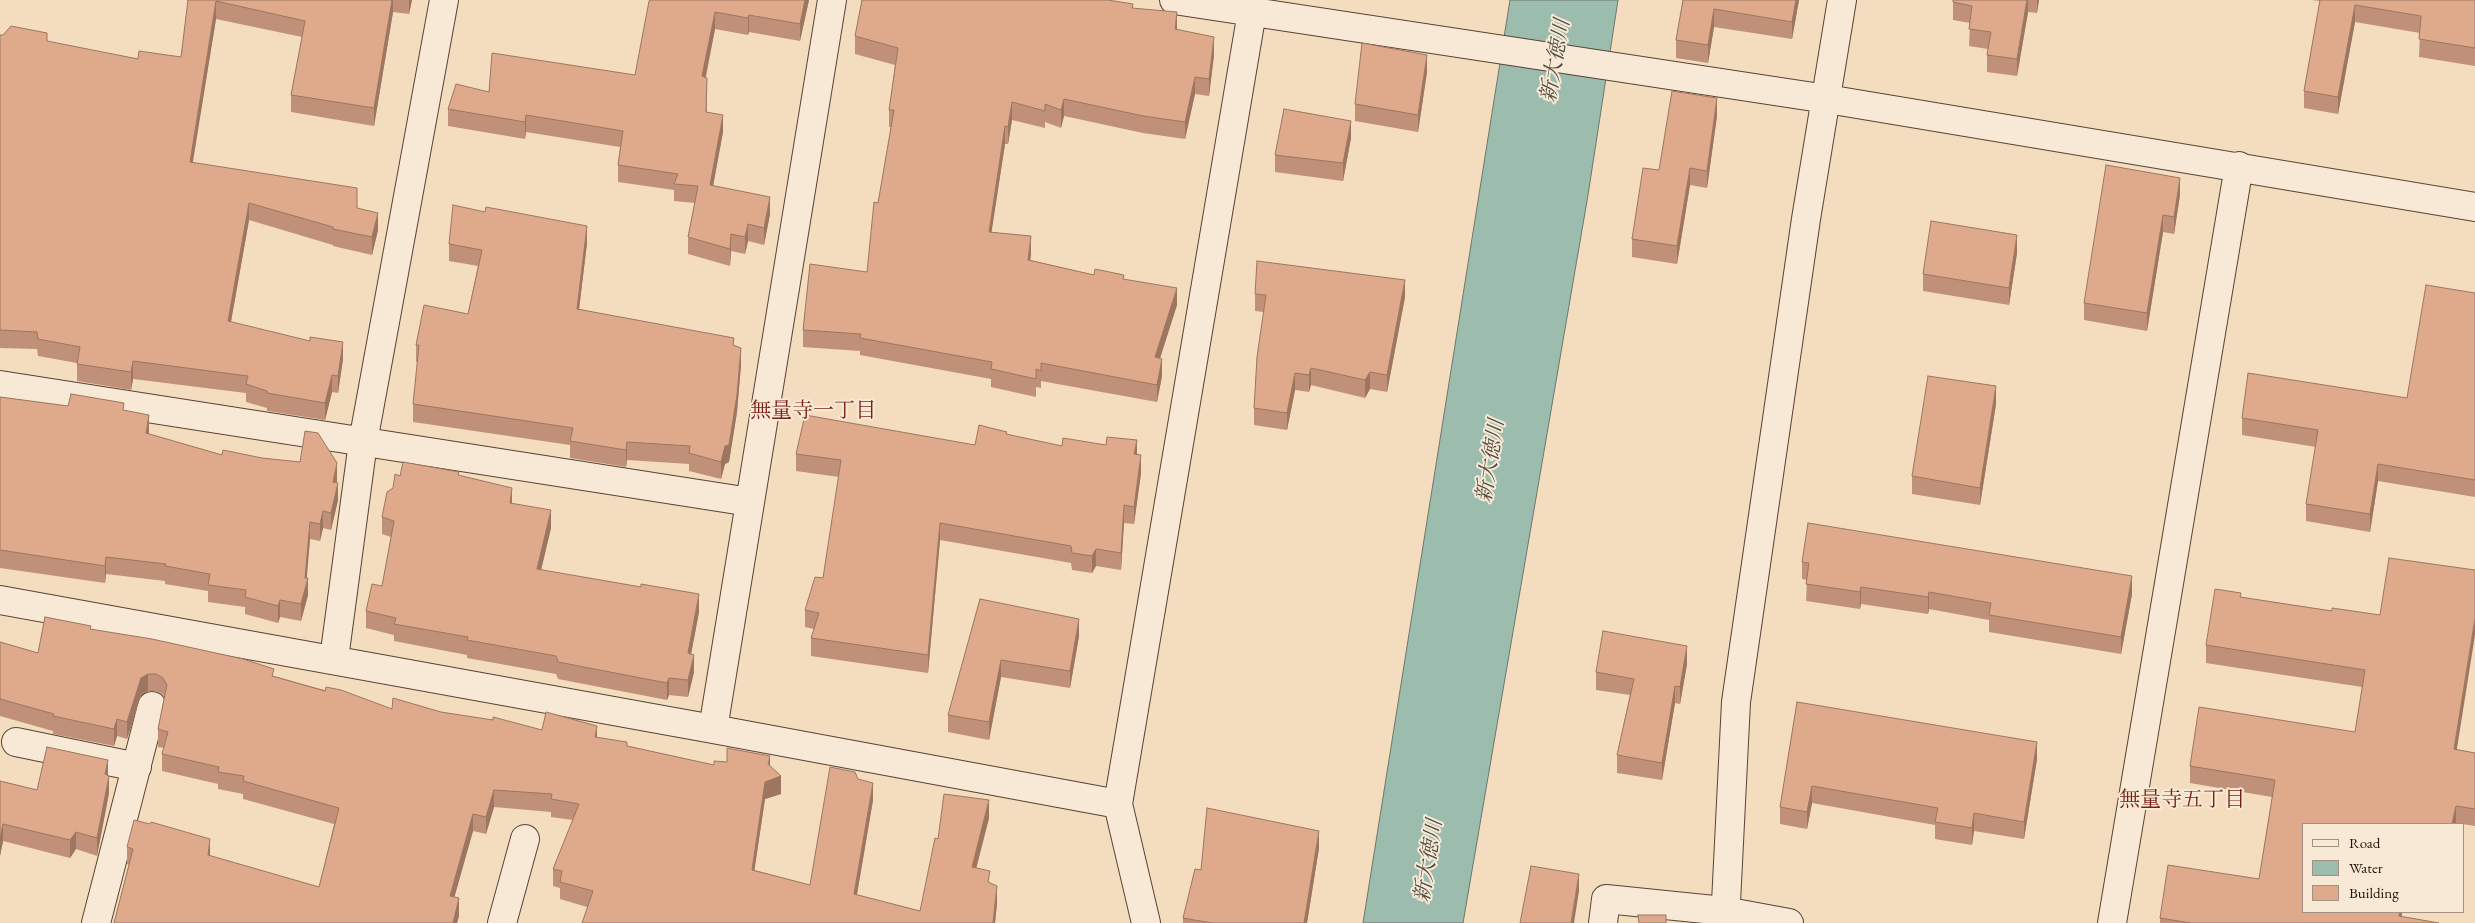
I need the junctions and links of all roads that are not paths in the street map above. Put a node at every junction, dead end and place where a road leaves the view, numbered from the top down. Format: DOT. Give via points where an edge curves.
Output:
graph roads {
  1 [pos="444,0"];
  2 [pos="832,0"];
  3 [pos="1174,0"];
  4 [pos="1842,0"];
  5 [pos="1253,6"];
  6 [pos="1827,99"];
  7 [pos="2239,166"];
  8 [pos="2475,207"];
  9 [pos="0,385"];
  10 [pos="363,442"];
  11 [pos="750,502"];
  12 [pos="0,600"];
  13 [pos="334,659"];
  14 [pos="152,706"];
  15 [pos="713,729"];
  16 [pos="16,742"];
  17 [pos="137,767"];
  18 [pos="1118,804"];
  19 [pos="525,838"];
  20 [pos="1725,917"];
  21 [pos="96,923"];
  22 [pos="502,923"];
  23 [pos="1146,923"];
  24 [pos="1603,923"];
  25 [pos="1789,923"];
  26 [pos="2112,923"];
  1 -- 10 [label="street"];
  2 -- 11 [label="street"];
  3 -- 5 [label="street"];
  4 -- 6 [label="street"];
  5 -- 6 [label="street" via="1478,47"];
  5 -- 18 [label="street"];
  6 -- 7 [label="street"];
  6 -- 20 [label="street" via="1805,228 1736,702"];
  7 -- 8 [label="street"];
  7 -- 26 [label="street"];
  9 -- 10 [label="street"];
  10 -- 11 [label="street"];
  10 -- 13 [label="street"];
  11 -- 15 [label="street"];
  12 -- 13 [label="street"];
  13 -- 15 [label="street"];
  14 -- 17 [label="street"];
  15 -- 18 [label="street"];
  16 -- 17 [label="street"];
  17 -- 21 [label="street"];
  18 -- 23 [label="street"];
  19 -- 22 [label="street"];
  20 -- 24 [label="street" via="1606,899"];
  20 -- 25 [label="street"];
}
